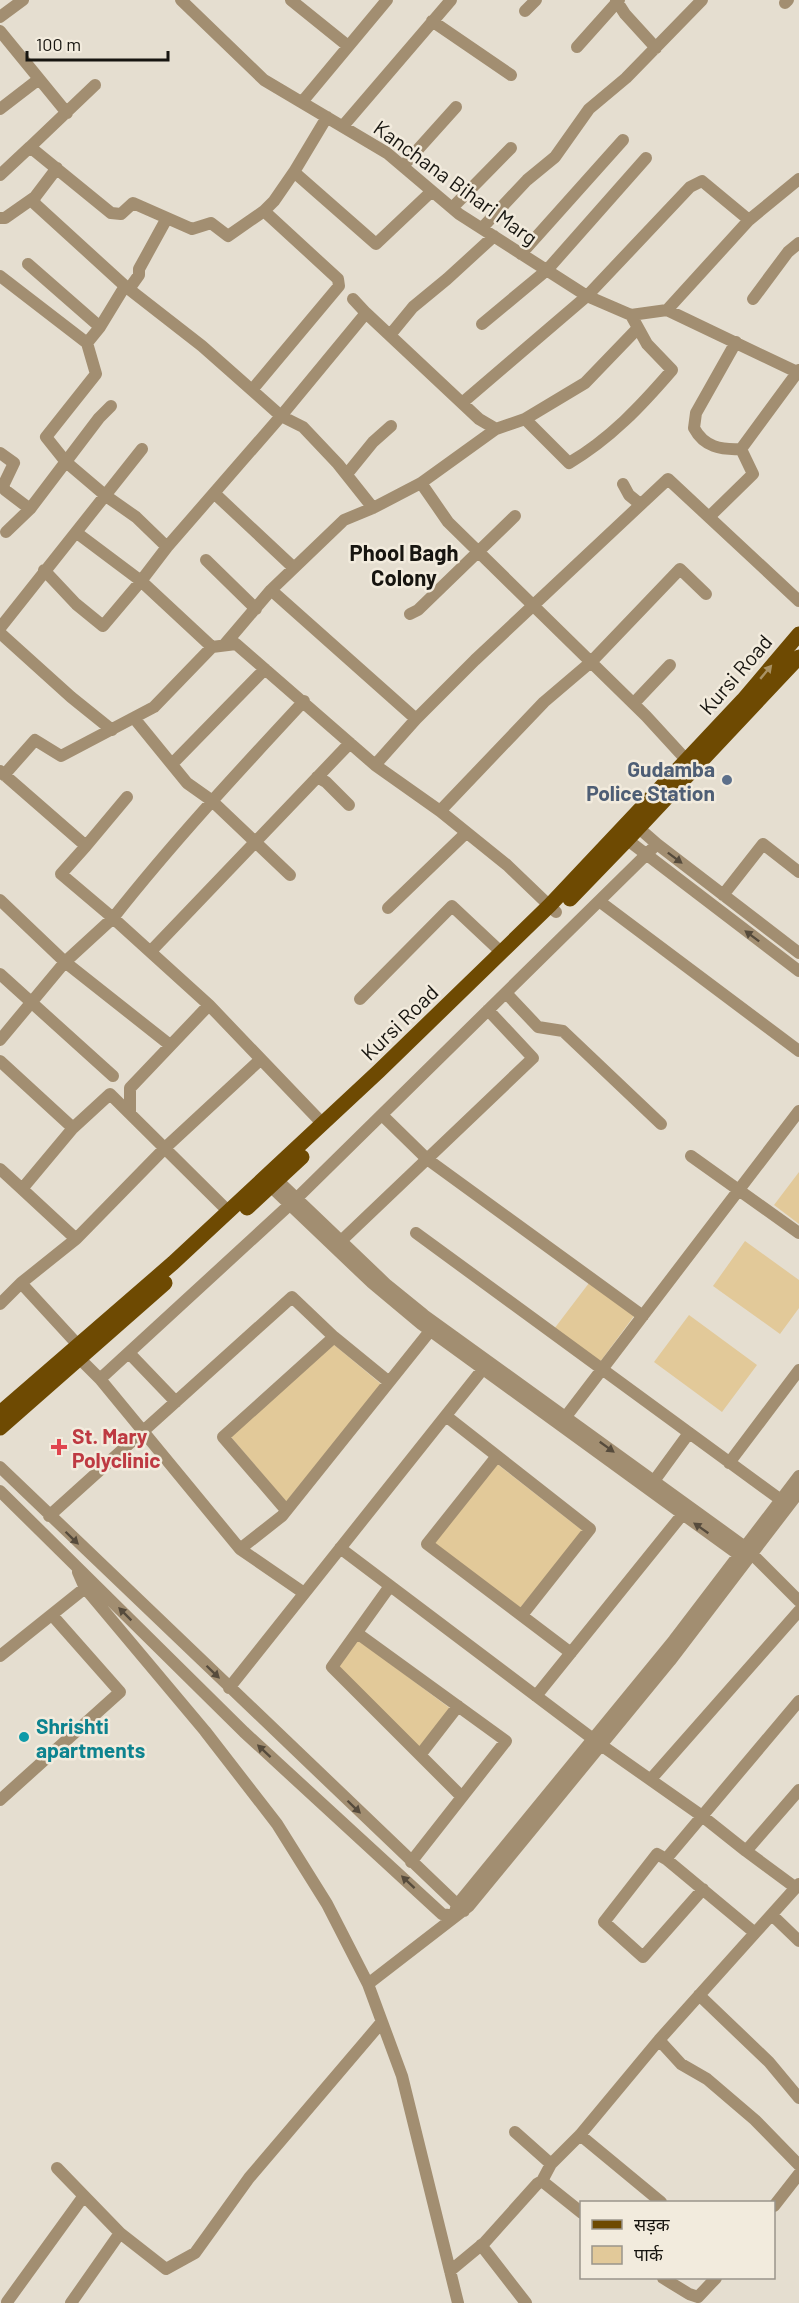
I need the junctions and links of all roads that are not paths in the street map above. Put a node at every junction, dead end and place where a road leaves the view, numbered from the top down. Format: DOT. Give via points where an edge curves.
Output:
graph roads {
  1 [pos="23,0"];
  2 [pos="181,0"];
  3 [pos="387,0"];
  4 [pos="451,0"];
  5 [pos="536,0"];
  6 [pos="617,0"];
  7 [pos="702,0"];
  8 [pos="299,2"];
  9 [pos="525,11"];
  10 [pos="0,17"];
  11 [pos="432,21"];
  12 [pos="0,31"];
  13 [pos="348,46"];
  14 [pos="577,47"];
  15 [pos="656,48"];
  16 [pos="511,75"];
  17 [pos="39,79"];
  18 [pos="95,85"];
  19 [pos="302,102"];
  20 [pos="456,107"];
  21 [pos="0,109"];
  22 [pos="67,113"];
  23 [pos="327,117"];
  24 [pos="343,126"];
  25 [pos="623,140"];
  26 [pos="30,147"];
  27 [pos="511,148"];
  28 [pos="646,158"];
  29 [pos="403,166"];
  30 [pos="57,168"];
  31 [pos="294,172"];
  32 [pos="0,175"];
  33 [pos="799,179"];
  34 [pos="432,191"];
  35 [pos="35,197"];
  36 [pos="452,208"];
  37 [pos="264,211"];
  38 [pos="0,218"];
  39 [pos="167,218"];
  40 [pos="750,220"];
  41 [pos="482,228"];
  42 [pos="494,236"];
  43 [pos="799,243"];
  44 [pos="521,254"];
  45 [pos="28,264"];
  46 [pos="547,270"];
  47 [pos="0,276"];
  48 [pos="127,288"];
  49 [pos="587,296"];
  50 [pos="353,299"];
  51 [pos="753,299"];
  52 [pos="667,310"];
  53 [pos="366,313"];
  54 [pos="632,315"];
  55 [pos="482,324"];
  56 [pos="100,327"];
  57 [pos="638,328"];
  58 [pos="390,335"];
  59 [pos="736,342"];
  60 [pos="87,343"];
  61 [pos="798,372"];
  62 [pos="252,390"];
  63 [pos="462,404"];
  64 [pos="111,405"];
  65 [pos="281,416"];
  66 [pos="525,419"];
  67 [pos="391,426"];
  68 [pos="496,429"];
  69 [pos="142,448"];
  70 [pos="741,449"];
  71 [pos="0,453"];
  72 [pos="66,462"];
  73 [pos="346,474"];
  74 [pos="421,483"];
  75 [pos="623,484"];
  76 [pos="214,493"];
  77 [pos="106,496"];
  78 [pos="640,504"];
  79 [pos="373,508"];
  80 [pos="30,509"];
  81 [pos="515,516"];
  82 [pos="709,517"];
  83 [pos="77,532"];
  84 [pos="2,533"];
  85 [pos="167,547"];
  86 [pos="479,553"];
  87 [pos="206,560"];
  88 [pos="294,568"];
  89 [pos="44,570"];
  90 [pos="141,581"];
  91 [pos="271,590"];
  92 [pos="706,594"];
  93 [pos="799,602"];
  94 [pos="534,606"];
  95 [pos="256,609"];
  96 [pos="411,614"];
  97 [pos="0,628"];
  98 [pos="0,633"];
  99 [pos="799,634"];
  100 [pos="225,644"];
  101 [pos="212,646"];
  102 [pos="799,657"];
  103 [pos="591,662"];
  104 [pos="670,666"];
  105 [pos="265,669"];
  106 [pos="304,702"];
  107 [pos="634,703"];
  108 [pos="134,718"];
  109 [pos="416,719"];
  110 [pos="112,730"];
  111 [pos="350,743"];
  112 [pos="173,763"];
  113 [pos="691,764"];
  114 [pos="375,765"];
  115 [pos="2,773"];
  116 [pos="317,777"];
  117 [pos="127,798"];
  118 [pos="211,800"];
  119 [pos="349,805"];
  120 [pos="440,812"];
  121 [pos="635,824"];
  122 [pos="466,833"];
  123 [pos="623,837"];
  124 [pos="254,843"];
  125 [pos="657,844"];
  126 [pos="86,846"];
  127 [pos="645,855"];
  128 [pos="799,872"];
  129 [pos="290,875"];
  130 [pos="723,895"];
  131 [pos="0,900"];
  132 [pos="599,901"];
  133 [pos="388,908"];
  134 [pos="553,909"];
  135 [pos="113,918"];
  136 [pos="151,951"];
  137 [pos="501,952"];
  138 [pos="799,953"];
  139 [pos="65,962"];
  140 [pos="799,971"];
  141 [pos="0,974"];
  142 [pos="506,993"];
  143 [pos="360,999"];
  144 [pos="32,1002"];
  145 [pos="210,1005"];
  146 [pos="488,1010"];
  147 [pos="0,1040"];
  148 [pos="170,1045"];
  149 [pos="799,1051"];
  150 [pos="260,1060"];
  151 [pos="0,1061"];
  152 [pos="113,1076"];
  153 [pos="799,1112"];
  154 [pos="130,1113"];
  155 [pos="382,1115"];
  156 [pos="322,1123"];
  157 [pos="661,1124"];
  158 [pos="73,1128"];
  159 [pos="166,1147"];
  160 [pos="691,1156"];
  161 [pos="427,1159"];
  162 [pos="0,1169"];
  163 [pos="270,1179"];
  164 [pos="22,1189"];
  165 [pos="739,1190"];
  166 [pos="294,1201"];
  167 [pos="228,1211"];
  168 [pos="416,1233"];
  169 [pos="799,1233"];
  170 [pos="76,1239"];
  171 [pos="341,1241"];
  172 [pos="21,1283"];
  173 [pos="0,1304"];
  174 [pos="643,1316"];
  175 [pos="430,1331"];
  176 [pos="334,1337"];
  177 [pos="79,1352"];
  178 [pos="129,1353"];
  179 [pos="486,1365"];
  180 [pos="602,1370"];
  181 [pos="799,1370"];
  182 [pos="100,1379"];
  183 [pos="389,1382"];
  184 [pos="176,1402"];
  185 [pos="0,1413"];
  186 [pos="446,1416"];
  187 [pos="562,1421"];
  188 [pos="0,1428"];
  189 [pos="143,1431"];
  190 [pos="689,1433"];
  191 [pos="497,1456"];
  192 [pos="729,1462"];
  193 [pos="0,1467"];
  194 [pos="799,1476"];
  195 [pos="654,1481"];
  196 [pos="0,1491"];
  197 [pos="799,1492"];
  198 [pos="781,1500"];
  199 [pos="286,1510"];
  200 [pos="682,1515"];
  201 [pos="49,1516"];
  202 [pos="340,1548"];
  203 [pos="240,1549"];
  204 [pos="745,1552"];
  205 [pos="75,1565"];
  206 [pos="390,1586"];
  207 [pos="85,1588"];
  208 [pos="304,1593"];
  209 [pos="799,1601"];
  210 [pos="799,1611"];
  211 [pos="52,1615"];
  212 [pos="522,1615"];
  213 [pos="357,1633"];
  214 [pos="571,1653"];
  215 [pos="0,1656"];
  216 [pos="229,1688"];
  217 [pos="536,1696"];
  218 [pos="799,1701"];
  219 [pos="458,1706"];
  220 [pos="597,1742"];
  221 [pos="420,1755"];
  222 [pos="651,1779"];
  223 [pos="799,1790"];
  224 [pos="462,1797"];
  225 [pos="0,1800"];
  226 [pos="702,1816"];
  227 [pos="746,1851"];
  228 [pos="666,1859"];
  229 [pos="411,1862"];
  230 [pos="798,1886"];
  231 [pos="703,1889"];
  232 [pos="458,1911"];
  233 [pos="772,1915"];
  234 [pos="755,1933"];
  235 [pos="799,1941"];
  236 [pos="368,1984"];
  237 [pos="699,1995"];
  238 [pos="381,2023"];
  239 [pos="659,2040"];
  240 [pos="799,2097"];
  241 [pos="515,2132"];
  242 [pos="580,2135"];
  243 [pos="551,2164"];
  244 [pos="799,2165"];
  245 [pos="57,2168"];
  246 [pos="799,2174"];
  247 [pos="542,2181"];
  248 [pos="83,2197"];
  249 [pos="661,2201"];
  250 [pos="775,2205"];
  251 [pos="580,2211"];
  252 [pos="120,2233"];
  253 [pos="481,2245"];
  254 [pos="450,2271"];
  255 [pos="666,2279"];
  256 [pos="714,2279"];
  257 [pos="7,2302"];
  258 [pos="71,2303"];
  259 [pos="458,2303"];
  260 [pos="526,2303"];
  1 -- 10 [label="street"];
  2 -- 19 [label="street, Kanchana Bihari Marg" via="264,80"];
  3 -- 13 [label="street"];
  4 -- 11 [label="street"];
  5 -- 9 [label="street"];
  6 -- 14 [label="street"];
  6 -- 15 [label="street"];
  7 -- 15 [label="street"];
  8 -- 13 [label="street"];
  11 -- 16 [label="street"];
  11 -- 24 [label="street"];
  12 -- 17 [label="street"];
  13 -- 19 [label="street"];
  15 -- 41 [label="street" via="589,109 555,157 527,180"];
  17 -- 21 [label="street"];
  17 -- 22 [label="street"];
  18 -- 22 [label="street"];
  19 -- 23 [label="street, Kanchana Bihari Marg"];
  20 -- 29 [label="street"];
  22 -- 26 [label="street"];
  23 -- 24 [label="street, Kanchana Bihari Marg"];
  23 -- 31 [label="street"];
  24 -- 29 [label="street, Kanchana Bihari Marg"];
  25 -- 44 [label="street"];
  26 -- 30 [label="street"];
  26 -- 32 [label="street"];
  27 -- 36 [label="street"];
  28 -- 46 [label="street"];
  29 -- 34 [label="street, Kanchana Bihari Marg"];
  30 -- 35 [label="street"];
  30 -- 39 [label="street" via="111,213 122,214 133,203"];
  31 -- 34 [label="street" via="376,244"];
  31 -- 37 [label="street"];
  33 -- 40 [label="street"];
  34 -- 36 [label="street, Kanchana Bihari Marg"];
  35 -- 38 [label="street"];
  35 -- 48 [label="street" via="34,203"];
  36 -- 41 [label="street, Kanchana Bihari Marg"];
  37 -- 39 [label="street" via="228,236 211,223 192,229"];
  37 -- 62 [label="street" via="338,279 339,286"];
  39 -- 48 [label="street" via="139,268 139,275"];
  40 -- 49 [label="street" via="702,181 690,188"];
  40 -- 52 [label="street"];
  41 -- 42 [label="street, Kanchana Bihari Marg"];
  42 -- 44 [label="street, Kanchana Bihari Marg"];
  42 -- 58 [label="street" via="413,307"];
  43 -- 51 [label="street"];
  44 -- 46 [label="street, Kanchana Bihari Marg"];
  45 -- 56 [label="street"];
  46 -- 49 [label="street, Kanchana Bihari Marg"];
  46 -- 55 [label="street"];
  47 -- 60 [label="street"];
  48 -- 56 [label="street"];
  48 -- 62 [label="street"];
  49 -- 54 [label="street, Kanchana Bihari Marg"];
  49 -- 63 [label="street"];
  50 -- 53 [label="street"];
  52 -- 54 [label="street"];
  52 -- 59 [label="street"];
  53 -- 58 [label="street"];
  53 -- 65 [label="street"];
  54 -- 57 [label="street"];
  56 -- 60 [label="street"];
  57 -- 66 [label="street" via="585,383"];
  57 -- 66 [label="street" via="647,344 672,370 637,410 594,449 569,463"];
  58 -- 63 [label="street"];
  59 -- 61 [label="street"];
  59 -- 70 [label="street" via="696,414 694,429 705,443 722,449"];
  60 -- 72 [label="street" via="96,374 46,437"];
  61 -- 70 [label="street"];
  62 -- 65 [label="street"];
  63 -- 68 [label="street"];
  64 -- 72 [label="street"];
  65 -- 73 [label="street" via="303,428"];
  65 -- 76 [label="street"];
  66 -- 68 [label="street"];
  67 -- 73 [label="street"];
  68 -- 74 [label="street"];
  69 -- 77 [label="street"];
  70 -- 82 [label="street" via="753,474"];
  71 -- 80 [label="street" via="14,463 3,486 5,490"];
  72 -- 77 [label="street"];
  72 -- 80 [label="street"];
  73 -- 79 [label="street"];
  74 -- 79 [label="street"];
  74 -- 86 [label="street" via="448,522"];
  75 -- 78 [label="street"];
  76 -- 85 [label="street"];
  76 -- 88 [label="street"];
  77 -- 83 [label="street"];
  77 -- 85 [label="street" via="136,517"];
  78 -- 82 [label="street" via="668,479"];
  78 -- 94 [label="street"];
  79 -- 88 [label="street" via="344,520"];
  80 -- 84 [label="street"];
  81 -- 86 [label="street"];
  82 -- 93 [label="street"];
  83 -- 89 [label="street"];
  83 -- 90 [label="street"];
  85 -- 90 [label="street"];
  86 -- 94 [label="street"];
  86 -- 96 [label="street"];
  87 -- 95 [label="street"];
  88 -- 91 [label="street"];
  89 -- 90 [label="street" via="103,626"];
  89 -- 97 [label="street"];
  90 -- 101 [label="street"];
  91 -- 95 [label="street"];
  91 -- 109 [label="street"];
  92 -- 103 [label="street" via="680,569"];
  94 -- 103 [label="street"];
  94 -- 109 [label="street"];
  95 -- 100 [label="street"];
  98 -- 110 [label="street"];
  113 -- 99 [label="main road, Kursi Road, one-way"];
  100 -- 101 [label="street"];
  100 -- 105 [label="street" via="236,644"];
  101 -- 108 [label="street" via="154,706"];
  102 -- 113 [label="main road, Kursi Road"];
  103 -- 107 [label="street"];
  103 -- 120 [label="street" via="544,702"];
  104 -- 107 [label="street"];
  105 -- 106 [label="street"];
  105 -- 112 [label="street"];
  106 -- 111 [label="street"];
  106 -- 118 [label="street"];
  107 -- 113 [label="street"];
  108 -- 110 [label="street"];
  108 -- 112 [label="street"];
  109 -- 114 [label="street"];
  110 -- 115 [label="street" via="61,756 35,740"];
  111 -- 114 [label="street"];
  111 -- 116 [label="street"];
  112 -- 118 [label="street" via="187,783"];
  113 -- 121 [label="main road, Kursi Road"];
  114 -- 120 [label="street"];
  115 -- 126 [label="street"];
  116 -- 119 [label="street"];
  116 -- 124 [label="street"];
  117 -- 126 [label="street"];
  118 -- 124 [label="street"];
  118 -- 135 [label="street"];
  120 -- 122 [label="street"];
  121 -- 123 [label="main road, Kursi Road"];
  121 -- 125 [label="street"];
  122 -- 133 [label="street"];
  122 -- 134 [label="street"];
  123 -- 127 [label="street"];
  123 -- 134 [label="main road, Kursi Road"];
  124 -- 129 [label="street"];
  124 -- 136 [label="street"];
  125 -- 127 [label="street"];
  125 -- 130 [label="street, one-way"];
  126 -- 135 [label="street" via="61,874"];
  127 -- 132 [label="street"];
  140 -- 127 [label="street, one-way"];
  128 -- 130 [label="street" via="763,844"];
  130 -- 138 [label="street"];
  131 -- 139 [label="street"];
  132 -- 142 [label="street"];
  132 -- 149 [label="street"];
  134 -- 137 [label="main road, Kursi Road"];
  134 -- 163 [label="main road, Kursi Road"];
  135 -- 136 [label="street"];
  135 -- 139 [label="street"];
  136 -- 145 [label="street"];
  137 -- 143 [label="street" via="452,906"];
  137 -- 156 [label="main road, Kursi Road"];
  139 -- 144 [label="street"];
  139 -- 148 [label="street"];
  141 -- 144 [label="street"];
  142 -- 146 [label="street"];
  142 -- 157 [label="street" via="538,1027 563,1031"];
  144 -- 147 [label="street"];
  144 -- 152 [label="street"];
  145 -- 148 [label="street"];
  145 -- 150 [label="street"];
  146 -- 155 [label="street"];
  146 -- 161 [label="street" via="533,1058"];
  148 -- 154 [label="street" via="130,1088"];
  150 -- 156 [label="street"];
  150 -- 159 [label="street"];
  151 -- 158 [label="street"];
  153 -- 165 [label="street"];
  154 -- 158 [label="street" via="110,1094"];
  154 -- 159 [label="street"];
  155 -- 161 [label="street"];
  155 -- 166 [label="street"];
  156 -- 163 [label="main road, Kursi Road"];
  158 -- 164 [label="street"];
  159 -- 167 [label="street"];
  159 -- 170 [label="street"];
  160 -- 165 [label="street"];
  161 -- 171 [label="street"];
  161 -- 174 [label="street"];
  162 -- 164 [label="street"];
  163 -- 166 [label="street"];
  163 -- 167 [label="main road, Kursi Road"];
  163 -- 177 [label="main road, Kursi Road" via="133,1313"];
  164 -- 170 [label="street"];
  165 -- 169 [label="street"];
  165 -- 174 [label="street"];
  166 -- 171 [label="street"];
  166 -- 175 [label="street" via="372,1283"];
  166 -- 178 [label="street"];
  167 -- 177 [label="main road, Kursi Road"];
  168 -- 180 [label="street"];
  170 -- 172 [label="street"];
  171 -- 179 [label="street" via="387,1285"];
  172 -- 173 [label="street"];
  172 -- 177 [label="street"];
  174 -- 180 [label="street"];
  175 -- 179 [label="street"];
  175 -- 183 [label="street"];
  176 -- 183 [label="street"];
  176 -- 184 [label="street" via="292,1297"];
  176 -- 199 [label="street" via="223,1437"];
  177 -- 182 [label="street"];
  177 -- 185 [label="main road, Kursi Road"];
  177 -- 188 [label="main road, Kursi Road"];
  178 -- 182 [label="street"];
  178 -- 184 [label="street"];
  179 -- 186 [label="street"];
  179 -- 187 [label="street"];
  180 -- 187 [label="street"];
  180 -- 190 [label="street"];
  181 -- 192 [label="street"];
  182 -- 189 [label="street"];
  183 -- 199 [label="street"];
  184 -- 189 [label="street"];
  186 -- 191 [label="street"];
  186 -- 202 [label="street"];
  187 -- 195 [label="street, one-way"];
  187 -- 200 [label="street"];
  189 -- 201 [label="street"];
  189 -- 203 [label="street"];
  190 -- 192 [label="street"];
  190 -- 195 [label="street"];
  191 -- 212 [label="street" via="590,1529"];
  191 -- 212 [label="street" via="427,1544"];
  192 -- 198 [label="street"];
  193 -- 201 [label="street"];
  194 -- 198 [label="street"];
  195 -- 204 [label="street"];
  196 -- 205 [label="street"];
  197 -- 204 [label="street"];
  198 -- 204 [label="street"];
  199 -- 203 [label="street"];
  204 -- 200 [label="street, one-way"];
  200 -- 214 [label="street"];
  201 -- 216 [label="street, one-way"];
  202 -- 206 [label="street"];
  202 -- 208 [label="street"];
  203 -- 208 [label="street"];
  204 -- 209 [label="street"];
  204 -- 220 [label="street" via="670,1661"];
  205 -- 207 [label="street"];
  232 -- 205 [label="street, one-way" via="442,1914 244,1732"];
  206 -- 213 [label="street"];
  206 -- 217 [label="street"];
  207 -- 211 [label="street"];
  207 -- 236 [label="street" via="277,1824 327,1904"];
  208 -- 216 [label="street"];
  210 -- 222 [label="street"];
  211 -- 215 [label="street"];
  211 -- 225 [label="street" via="120,1692"];
  212 -- 214 [label="street"];
  213 -- 219 [label="street"];
  213 -- 221 [label="street" via="332,1667"];
  214 -- 217 [label="street"];
  216 -- 229 [label="street, one-way"];
  217 -- 220 [label="street"];
  218 -- 226 [label="street"];
  219 -- 221 [label="street"];
  219 -- 224 [label="street" via="506,1741"];
  220 -- 222 [label="street"];
  220 -- 232 [label="street"];
  221 -- 224 [label="street"];
  222 -- 226 [label="street"];
  223 -- 227 [label="street"];
  224 -- 229 [label="street"];
  226 -- 227 [label="street"];
  226 -- 228 [label="street"];
  227 -- 230 [label="street"];
  228 -- 231 [label="street"];
  228 -- 231 [label="street" via="657,1854 604,1922 643,1958"];
  229 -- 232 [label="street"];
  230 -- 233 [label="street"];
  231 -- 234 [label="street"];
  232 -- 236 [label="street"];
  233 -- 234 [label="street"];
  233 -- 235 [label="street"];
  234 -- 237 [label="street"];
  236 -- 238 [label="street"];
  237 -- 239 [label="street"];
  237 -- 240 [label="street" via="769,2062"];
  238 -- 252 [label="street" via="249,2178 195,2253 166,2269"];
  238 -- 254 [label="street" via="402,2076"];
  239 -- 242 [label="street"];
  239 -- 244 [label="street" via="681,2064 707,2079 755,2120"];
  241 -- 243 [label="street"];
  242 -- 243 [label="street"];
  242 -- 249 [label="street"];
  243 -- 247 [label="street"];
  245 -- 248 [label="street"];
  246 -- 250 [label="street"];
  247 -- 251 [label="street"];
  247 -- 253 [label="street"];
  248 -- 252 [label="street"];
  248 -- 257 [label="street"];
  252 -- 258 [label="street"];
  253 -- 254 [label="street"];
  253 -- 260 [label="street"];
  254 -- 259 [label="street"];
  255 -- 256 [label="street" via="698,2297"];
}
